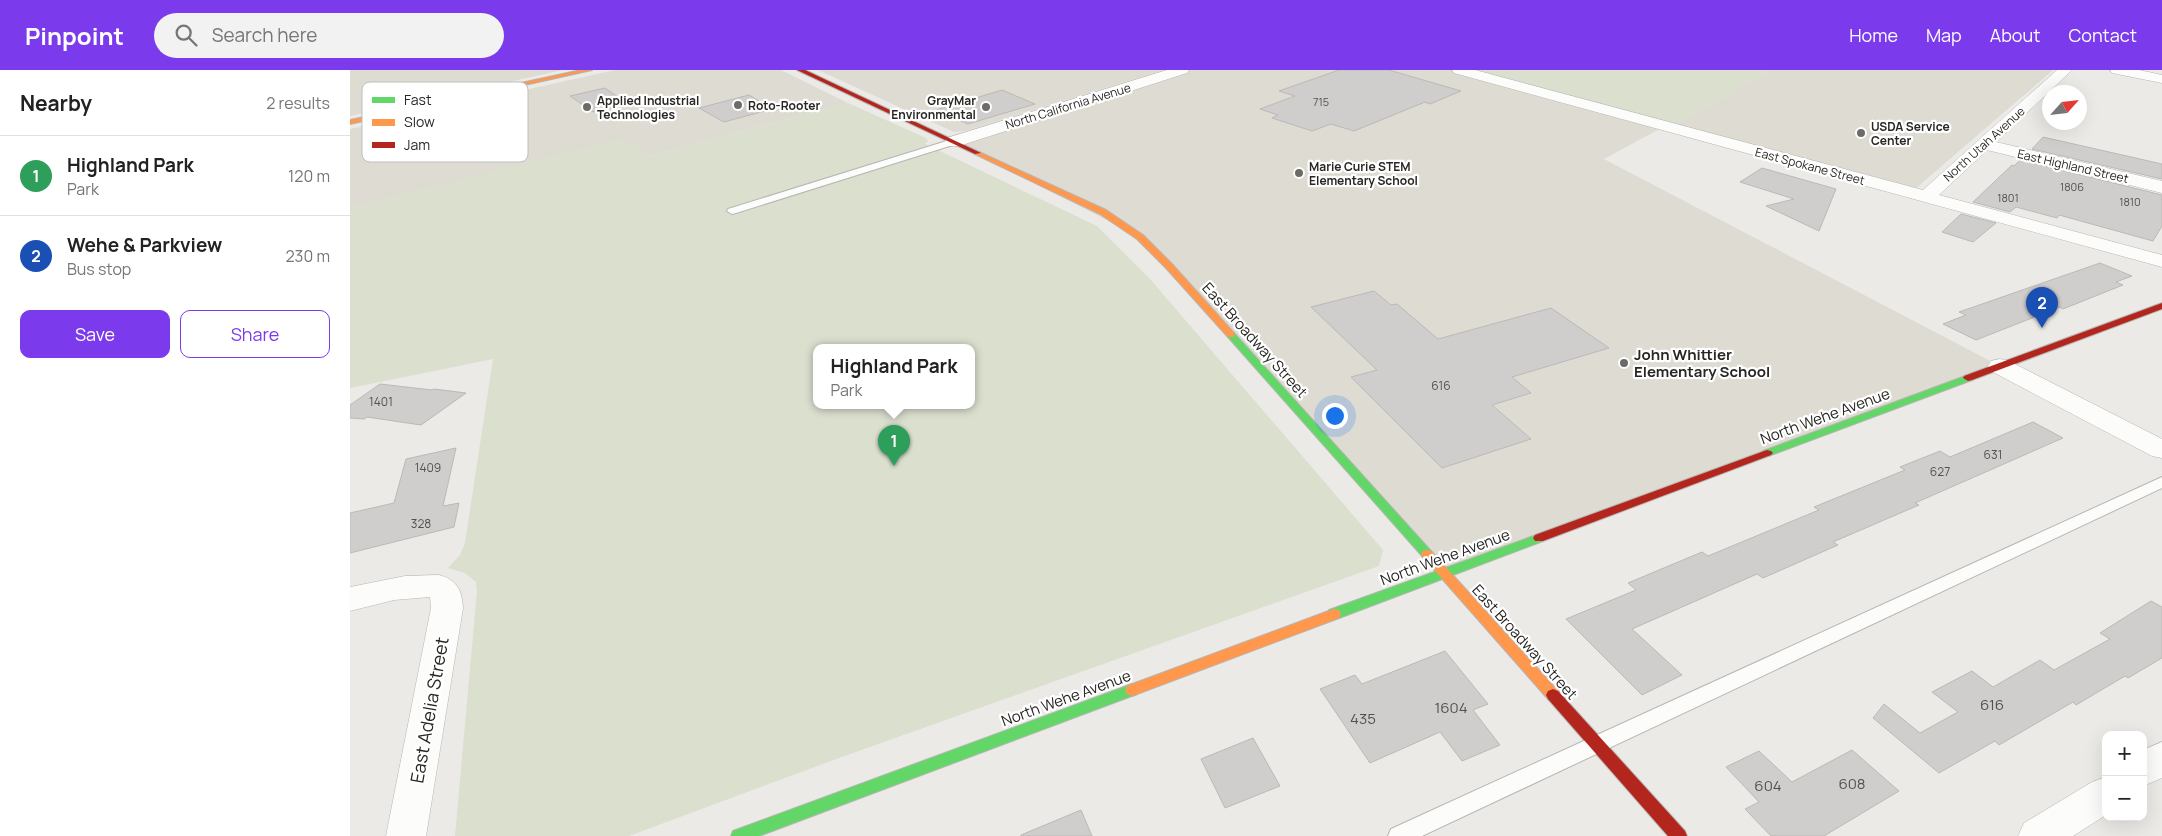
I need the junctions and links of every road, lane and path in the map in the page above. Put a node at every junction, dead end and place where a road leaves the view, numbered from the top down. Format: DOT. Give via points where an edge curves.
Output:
graph roads {
  1 [pos="589,70"];
  2 [pos="800,70"];
  3 [pos="1182,70"];
  4 [pos="1459,70"];
  5 [pos="2065,70"];
  6 [pos="2117,70"];
  7 [pos="2162,79"];
  8 [pos="528,83"];
  9 [pos="954,142"];
  10 [pos="1984,144"];
  11 [pos="2162,187"];
  12 [pos="1926,197"];
  13 [pos="732,211"];
  14 [pos="2162,261"];
  15 [pos="2162,306"];
  16 [pos="2000,366"];
  17 [pos="2162,450"];
  18 [pos="2162,482"];
  19 [pos="1444,574"];
  20 [pos="350,599"];
  21 [pos="1597,744"];
  22 [pos="2162,758"];
  23 [pos="2147,767"];
  24 [pos="2102,796"];
  25 [pos="406,836"];
  26 [pos="739,836"];
  27 [pos="1399,836"];
  28 [pos="1680,836"];
  29 [pos="2038,836"];
  1 -- 8 [label="street"];
  2 -- 9 [label="street, East Broadway Street"];
  3 -- 9 [label="street, North California Avenue"];
  4 -- 12 [label="street, East Spokane Street"];
  5 -- 10 [label="street, North Utah Avenue"];
  6 -- 7 [label="street"];
  9 -- 13 [label="lane"];
  9 -- 19 [label="street, East Broadway Street" via="1103,212 1140,237"];
  10 -- 11 [label="street, East Highland Street"];
  10 -- 12 [label="street, North Utah Avenue"];
  12 -- 14 [label="street, East Spokane Street"];
  15 -- 16 [label="street, North Wehe Avenue"];
  16 -- 17 [label="street"];
  16 -- 19 [label="street, North Wehe Avenue"];
  18 -- 21 [label="lane"];
  19 -- 21 [label="street, East Broadway Street"];
  19 -- 26 [label="street, North Wehe Avenue"];
  20 -- 25 [label="street, East Adelia Street" via="417,585 439,586 446,595 448,608"];
  21 -- 27 [label="lane"];
  21 -- 28 [label="street, East Broadway Street"];
  22 -- 23 [label="street"];
  24 -- 29 [label="street"];
}
